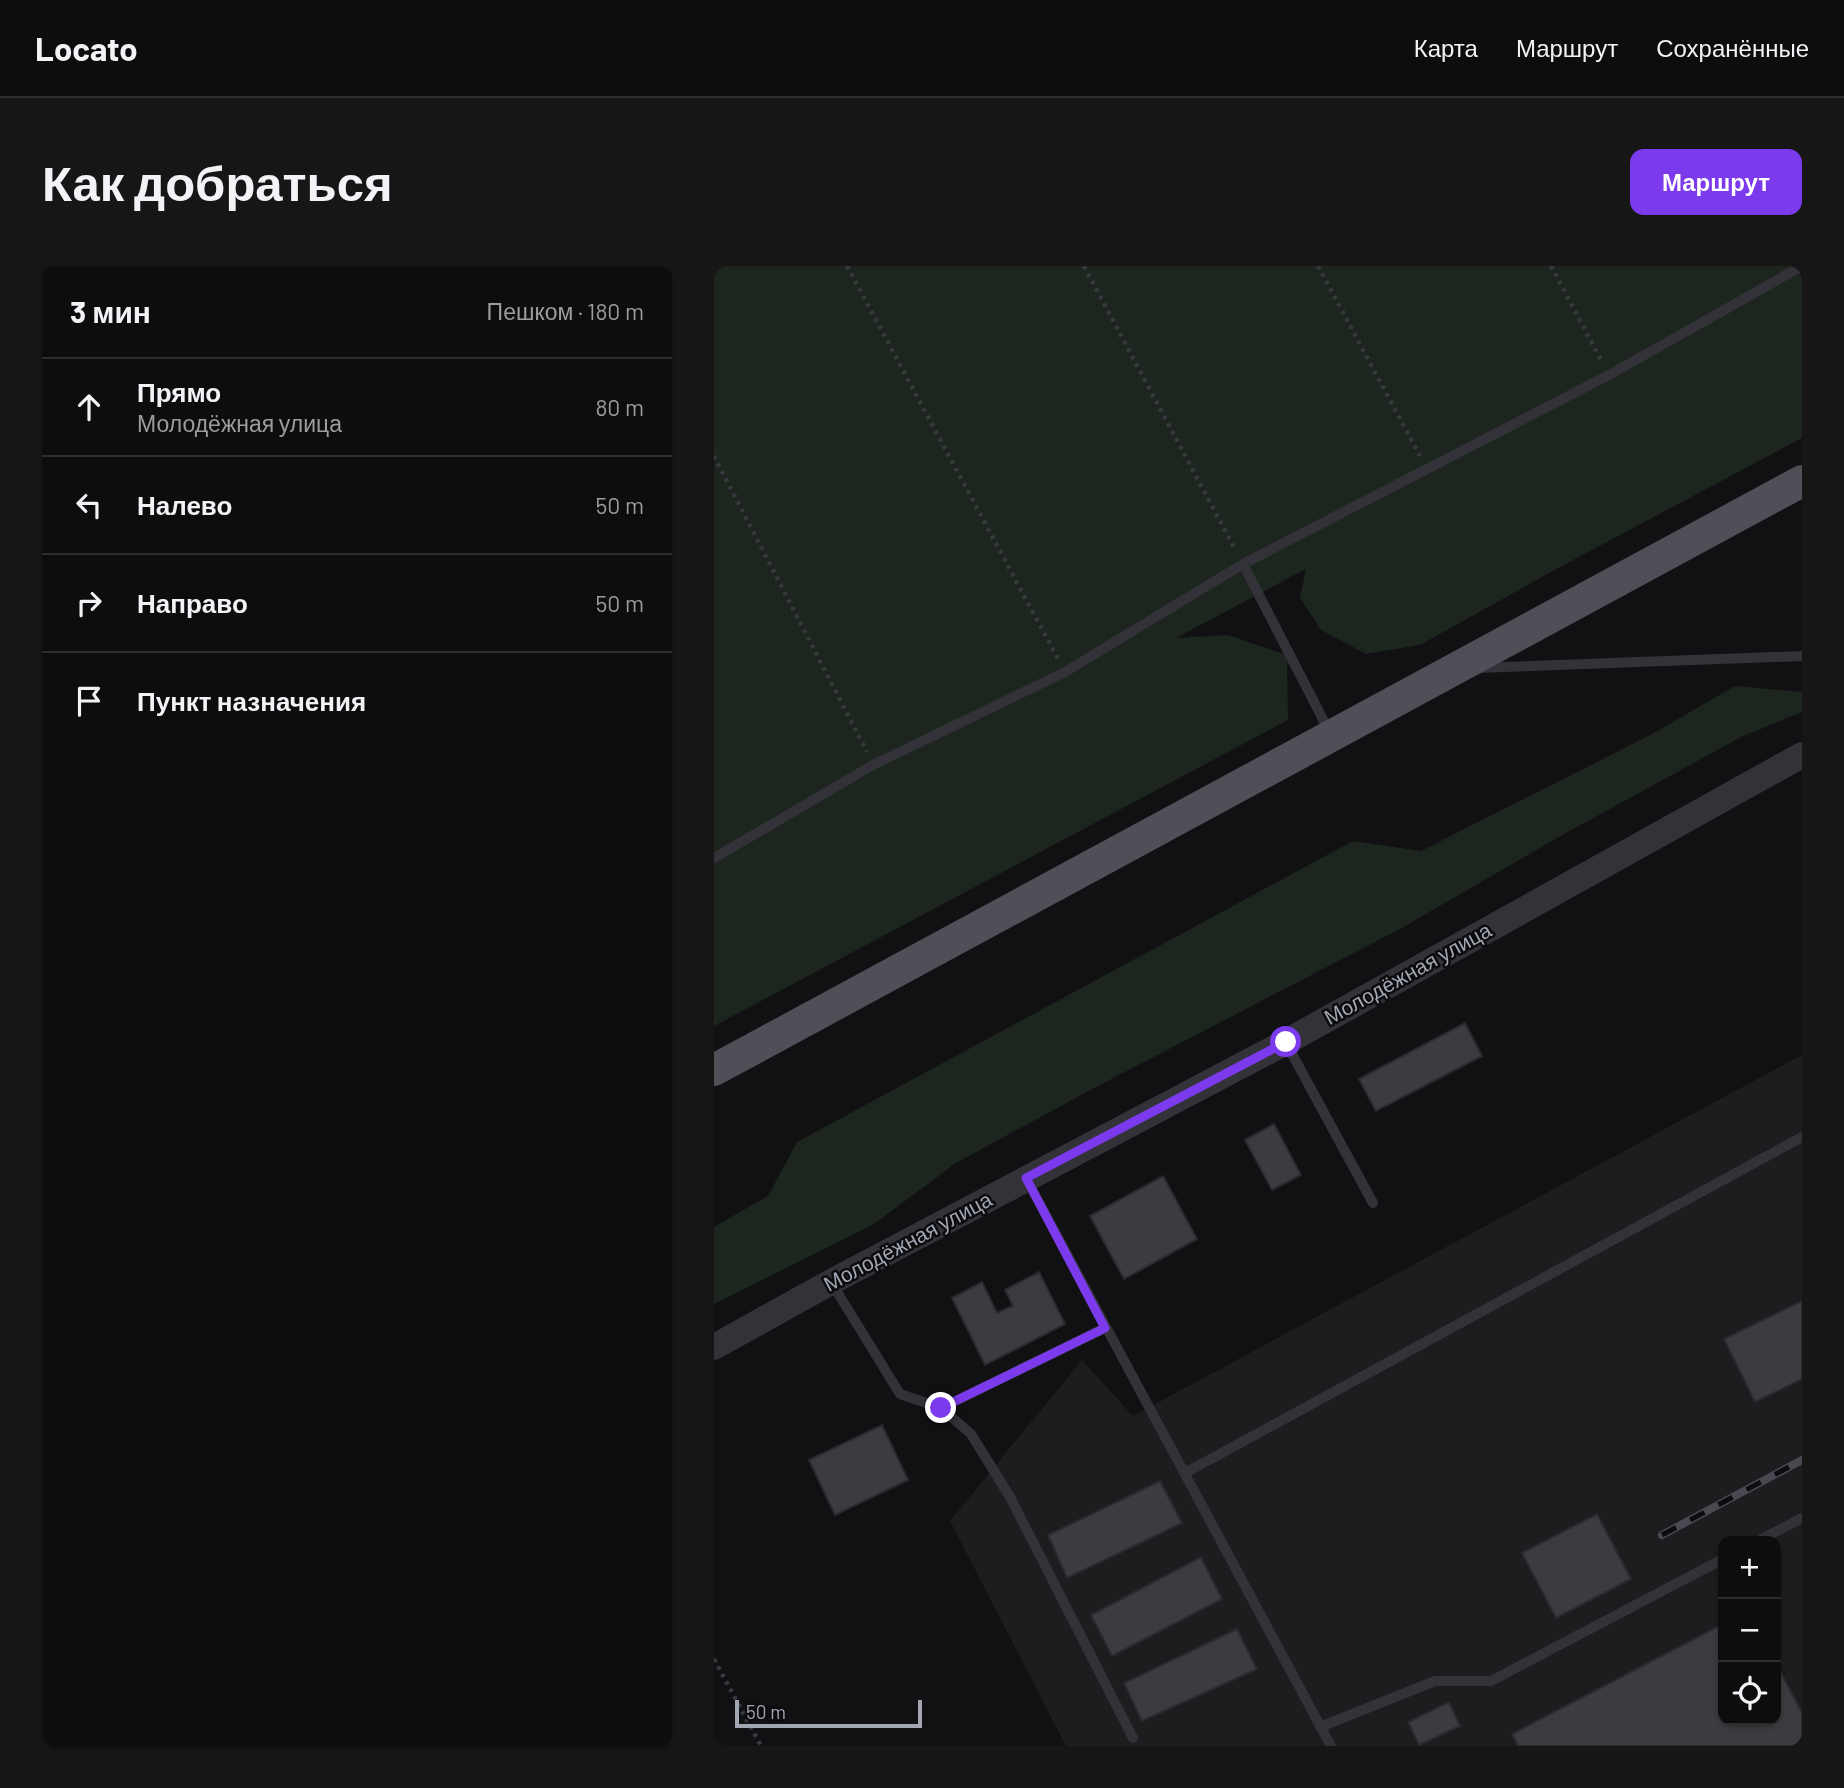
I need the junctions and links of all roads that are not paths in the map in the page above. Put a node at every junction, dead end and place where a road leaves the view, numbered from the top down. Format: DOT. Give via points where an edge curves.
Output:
graph roads {
  1 [pos="1802,266"];
  2 [pos="1802,481"];
  3 [pos="1243,564"];
  4 [pos="1802,656"];
  5 [pos="1455,669"];
  6 [pos="1331,736"];
  7 [pos="1802,755"];
  8 [pos="714,858"];
  9 [pos="1286,1042"];
  10 [pos="714,1070"];
  11 [pos="1802,1137"];
  12 [pos="1026,1178"];
  13 [pos="1373,1203"];
  14 [pos="831,1282"];
  15 [pos="1105,1328"];
  16 [pos="714,1347"];
  17 [pos="941,1408"];
  18 [pos="1185,1473"];
  19 [pos="1802,1518"];
  20 [pos="1768,1536"];
  21 [pos="1718,1562"];
  22 [pos="1320,1727"];
  23 [pos="1133,1738"];
  24 [pos="1331,1746"];
  1 -- 3 [label="lane" via="1608,375"];
  2 -- 5 [label="main road"];
  3 -- 6 [label="lane"];
  3 -- 8 [label="lane" via="1065,673 873,765"];
  4 -- 5 [label="lane"];
  5 -- 6 [label="main road"];
  6 -- 10 [label="main road"];
  7 -- 9 [label="street, Молодёжная улица"];
  9 -- 12 [label="street, Молодёжная улица"];
  9 -- 13 [label="lane"];
  11 -- 18 [label="lane"];
  12 -- 14 [label="street, Молодёжная улица"];
  12 -- 15 [label="lane"];
  14 -- 16 [label="street, Молодёжная улица"];
  14 -- 17 [label="lane" via="900,1394"];
  15 -- 17 [label="lane"];
  15 -- 18 [label="lane"];
  17 -- 23 [label="lane" via="971,1434 1010,1497"];
  18 -- 22 [label="lane"];
  19 -- 20 [label="lane"];
  21 -- 22 [label="lane" via="1491,1681 1435,1681"];
  22 -- 24 [label="lane"];
}
